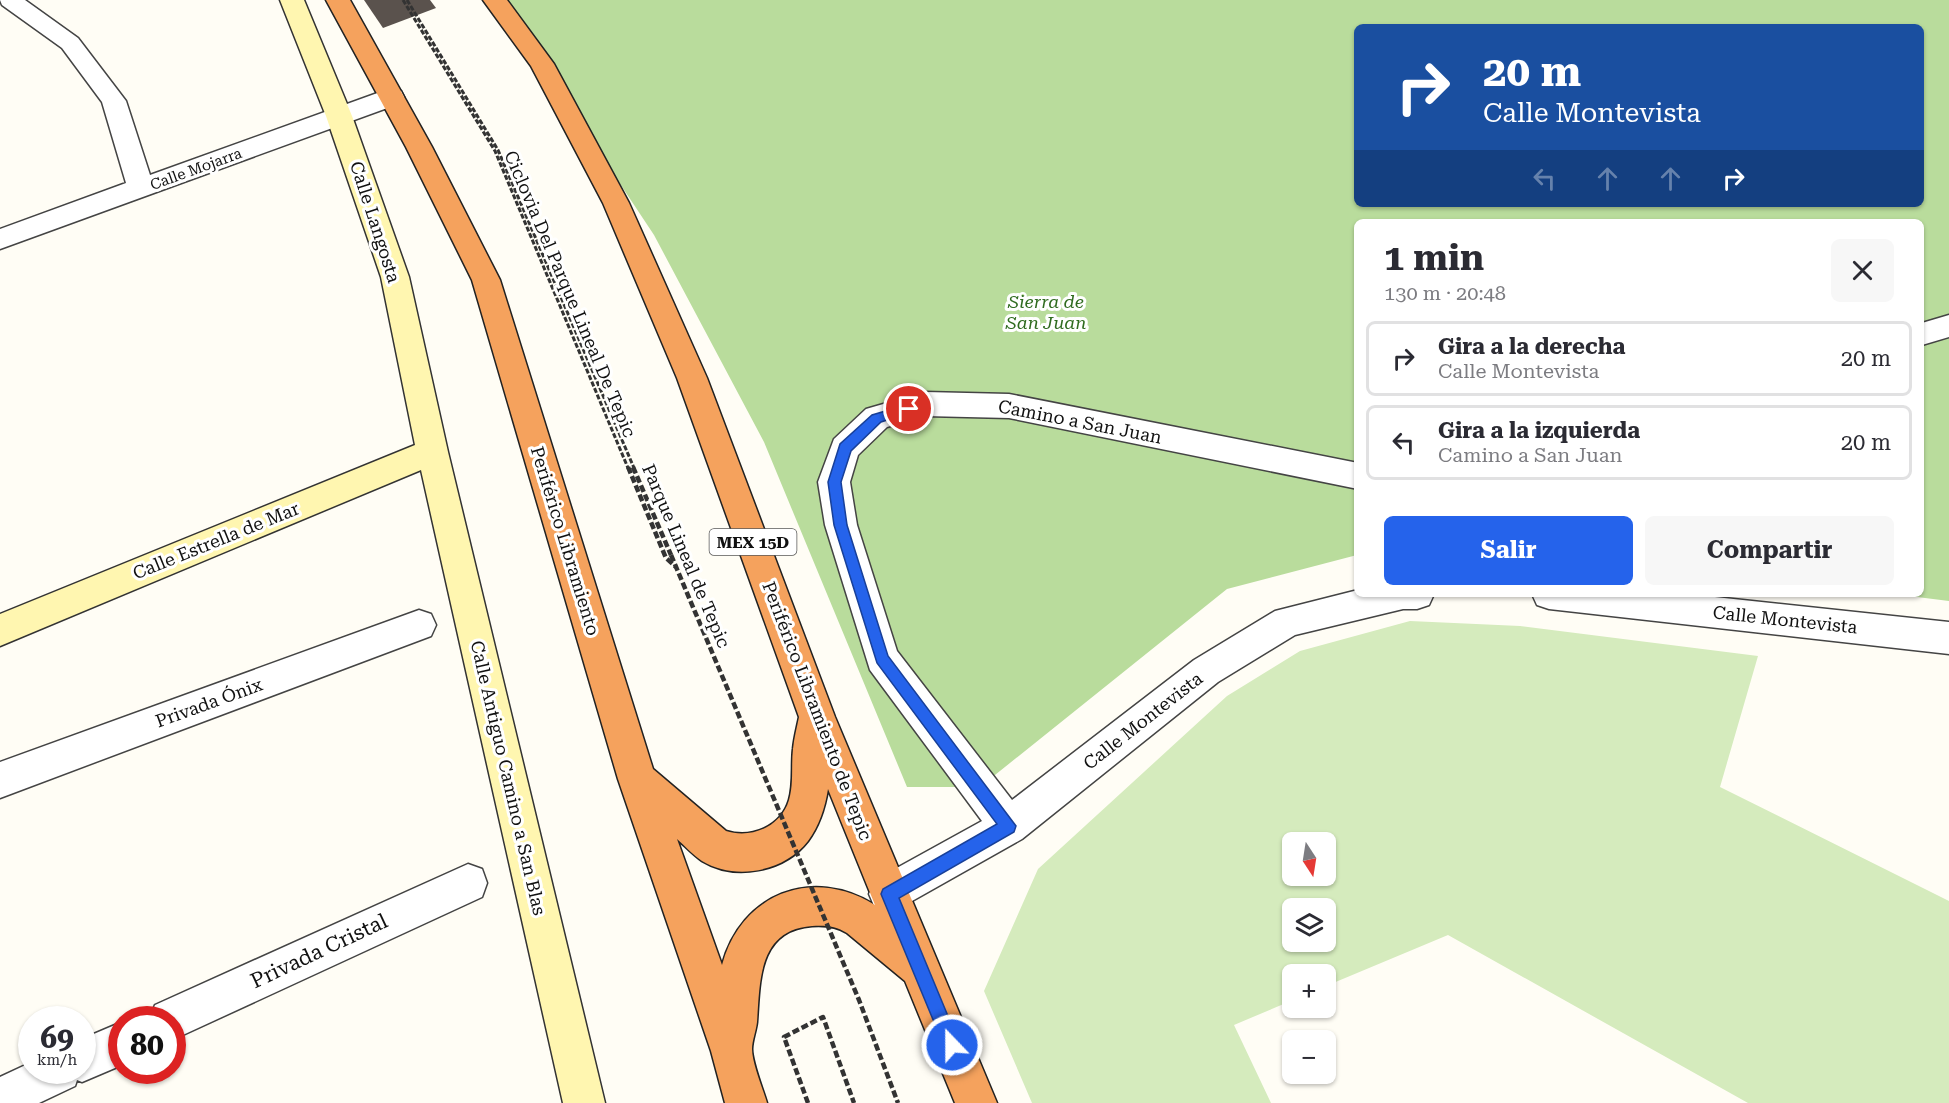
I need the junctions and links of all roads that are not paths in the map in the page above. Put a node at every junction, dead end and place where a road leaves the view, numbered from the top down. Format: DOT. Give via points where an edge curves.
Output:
graph roads {
  1 [pos="10,0"];
  2 [pos="292,0"];
  3 [pos="338,0"];
  4 [pos="495,0"];
  5 [pos="392,97"];
  6 [pos="339,116"];
  7 [pos="141,189"];
  8 [pos="0,239"];
  9 [pos="1949,326"];
  10 [pos="1924,333"];
  11 [pos="432,452"];
  12 [pos="1354,475"];
  13 [pos="1391,597"];
  14 [pos="1576,597"];
  15 [pos="419,625"];
  16 [pos="0,630"];
  17 [pos="1949,638"];
  18 [pos="817,717"];
  19 [pos="637,779"];
  20 [pos="0,780"];
  21 [pos="1009,826"];
  22 [pos="468,883"];
  23 [pos="889,894"];
  24 [pos="920,967"];
  25 [pos="186,1013"];
  26 [pos="732,1051"];
  27 [pos="32,1084"];
  28 [pos="0,1099"];
  29 [pos="584,1103"];
  30 [pos="746,1103"];
  31 [pos="976,1103"];
  1 -- 7 [label="street" via="70,43 114,101"];
  2 -- 6 [label="street, Calle Langosta"];
  3 -- 5 [label="highway, Periférico Libramiento"];
  4 -- 18 [label="highway, Periférico Libramiento de Tepic / MEX 15D" via="542,64 616,203 692,378"];
  5 -- 6 [label="street, Calle Mojarra"];
  5 -- 19 [label="highway, Periférico Libramiento" via="486,280"];
  6 -- 7 [label="street, Calle Mojarra"];
  6 -- 11 [label="street, Calle Langosta" via="394,277"];
  7 -- 8 [label="street, Calle Mojarra"];
  9 -- 10 [label="street"];
  11 -- 16 [label="street, Calle Estrella de Mar"];
  11 -- 29 [label="street, Calle Antiguo Camino a San Blas"];
  12 -- 21 [label="street, Camino a San Juan" via="1009,406 925,404 877,418 845,448 834,482 841,525 882,659"];
  13 -- 21 [label="street, Calle Montevista" via="1287,622 1206,671"];
  14 -- 17 [label="street, Calle Montevista"];
  15 -- 20 [label="street, Privada Ónix"];
  18 -- 19 [label="highway" via="806,808 794,828 778,843 757,852 735,853 715,847"];
  18 -- 23 [label="highway, Periférico Libramiento de Tepic / MEX 15D"];
  19 -- 26 [label="highway, Periférico Libramiento"];
  21 -- 23 [label="street, Calle Montevista"];
  22 -- 25 [label="street, Privada Cristal"];
  23 -- 24 [label="highway, Periférico Libramiento de Tepic / MEX 15D"];
  24 -- 26 [label="highway" via="859,918 836,907 817,905 783,913 765,924 752,939 743,959"];
  24 -- 31 [label="highway, Periférico Libramiento de Tepic / MEX 15D"];
  26 -- 30 [label="highway, Periférico Libramiento"];
  27 -- 28 [label="street"];
}
